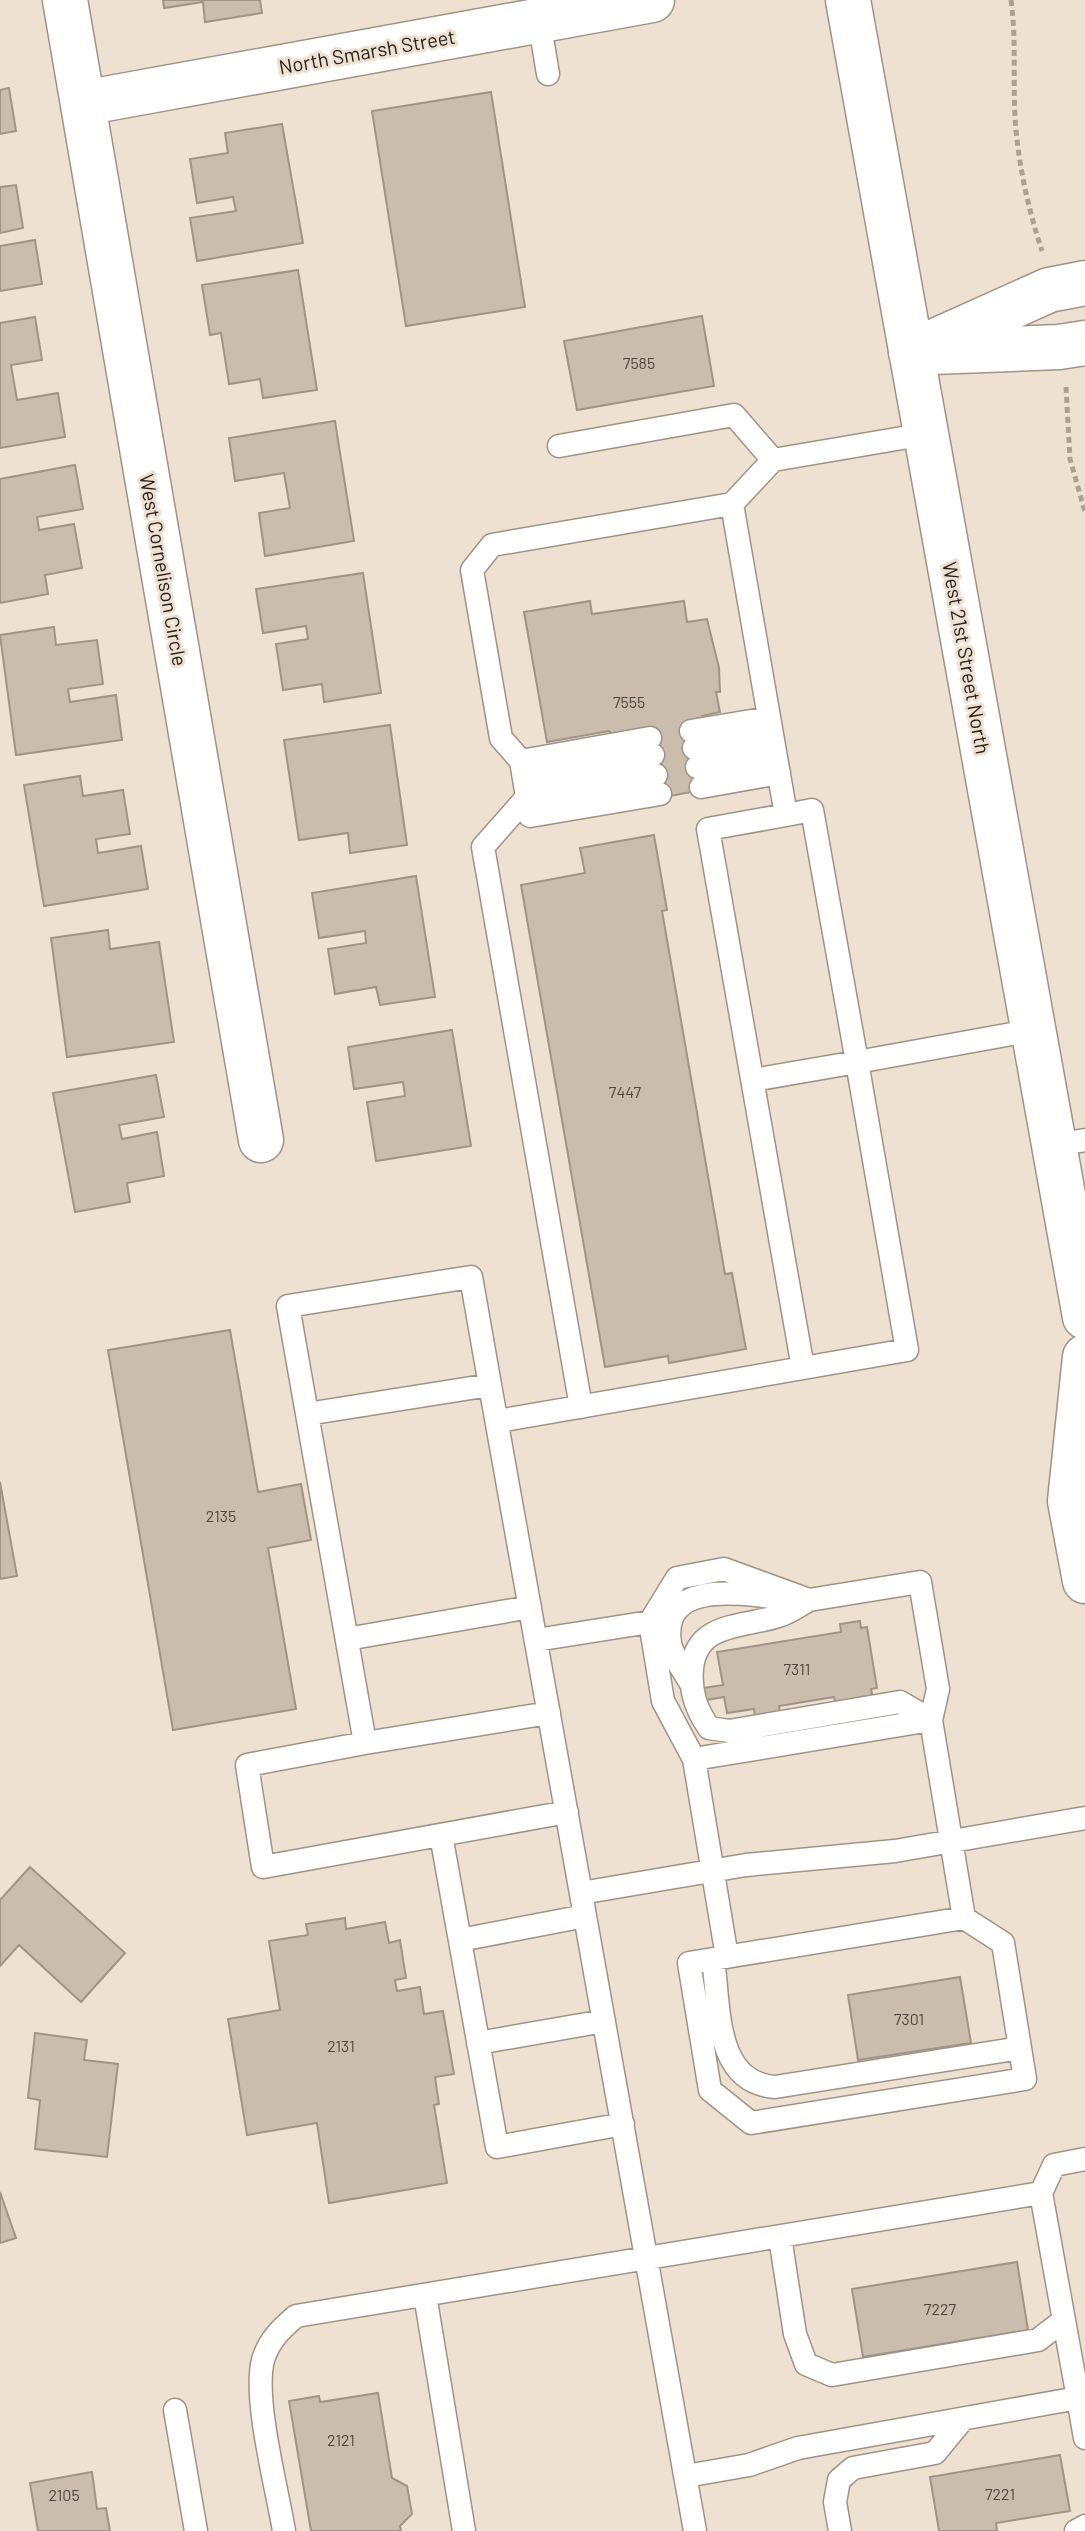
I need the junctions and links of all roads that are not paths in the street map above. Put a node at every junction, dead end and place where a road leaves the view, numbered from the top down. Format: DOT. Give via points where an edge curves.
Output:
graph roads {
  1 [pos="65,0"];
  2 [pos="652,0"];
  3 [pos="848,0"];
  4 [pos="539,20"];
  5 [pos="548,74"];
  6 [pos="83,103"];
  7 [pos="1085,283"];
  8 [pos="1085,343"];
  9 [pos="911,352"];
  10 [pos="926,434"];
  11 [pos="559,446"];
  12 [pos="773,460"];
  13 [pos="732,504"];
  14 [pos="774,745"];
  15 [pos="524,778"];
  16 [pos="786,815"];
  17 [pos="1034,1030"];
  18 [pos="857,1062"];
  19 [pos="753,1080"];
  20 [pos="261,1140"];
  21 [pos="1070,1143"];
  22 [pos="1085,1317"];
  23 [pos="1085,1357"];
  24 [pos="803,1368"];
  25 [pos="490,1385"];
  26 [pos="581,1407"];
  27 [pos="307,1414"];
  28 [pos="498,1421"];
  29 [pos="1085,1581"];
  30 [pos="809,1600"];
  31 [pos="530,1607"];
  32 [pos="650,1622"];
  33 [pos="347,1639"];
  34 [pos="536,1640"];
  35 [pos="691,1684"];
  36 [pos="549,1713"];
  37 [pos="931,1720"];
  38 [pos="365,1743"];
  39 [pos="694,1759"];
  40 [pos="567,1812"];
  41 [pos="1085,1818"];
  42 [pos="441,1835"];
  43 [pos="951,1841"];
  44 [pos="713,1870"];
  45 [pos="581,1893"];
  46 [pos="585,1916"];
  47 [pos="964,1918"];
  48 [pos="460,1940"];
  49 [pos="720,1958"];
  50 [pos="604,2021"];
  51 [pos="478,2043"];
  52 [pos="1020,2048"];
  53 [pos="623,2124"];
  54 [pos="1085,2159"];
  55 [pos="1041,2193"];
  56 [pos="780,2237"];
  57 [pos="647,2258"];
  58 [pos="425,2295"];
  59 [pos="1064,2320"];
  60 [pos="1078,2398"];
  61 [pos="175,2410"];
  62 [pos="963,2419"];
  63 [pos="1085,2438"];
  64 [pos="686,2476"];
  65 [pos="1085,2526"];
  66 [pos="196,2531"];
  67 [pos="284,2531"];
  68 [pos="464,2531"];
  69 [pos="695,2531"];
  70 [pos="840,2531"];
  71 [pos="1076,2531"];
  1 -- 6 [label="street, West Cornelison Circle"];
  2 -- 4 [label="street, North Smarsh Street"];
  3 -- 9 [label="street, West 21st Street North"];
  4 -- 5 [label="lane"];
  4 -- 6 [label="street, North Smarsh Street"];
  6 -- 20 [label="street, West Cornelison Circle"];
  7 -- 9 [label="street" via="1049,290"];
  8 -- 9 [label="street"];
  9 -- 10 [label="street, West 21st Street North"];
  10 -- 12 [label="lane"];
  10 -- 17 [label="street, West 21st Street North"];
  11 -- 12 [label="lane" via="734,415"];
  12 -- 13 [label="lane"];
  13 -- 14 [label="lane"];
  13 -- 15 [label="lane" via="492,545 472,570 501,738"];
  14 -- 14 [label="lane" via="696,758"];
  14 -- 16 [label="lane"];
  15 -- 15 [label="lane" via="655,766 530,816"];
  15 -- 26 [label="lane" via="483,847"];
  16 -- 18 [label="lane" via="812,810"];
  16 -- 19 [label="lane" via="708,829"];
  17 -- 18 [label="lane"];
  17 -- 21 [label="street, West 21st Street North"];
  18 -- 19 [label="lane"];
  18 -- 24 [label="lane" via="907,1350"];
  19 -- 24 [label="lane"];
  21 -- 22 [label="street, West 21st Street North"];
  23 -- 29 [label="street" via="1070,1501"];
  24 -- 26 [label="lane"];
  25 -- 27 [label="lane"];
  25 -- 27 [label="lane" via="471,1277 288,1306"];
  25 -- 28 [label="lane"];
  26 -- 28 [label="lane"];
  27 -- 33 [label="lane"];
  28 -- 31 [label="lane"];
  30 -- 32 [label="lane" via="724,1569 677,1578"];
  30 -- 35 [label="lane" via="780,1616 730,1624 705,1638 693,1657"];
  30 -- 35 [label="lane" via="703,1594 683,1603 673,1619 670,1644"];
  30 -- 37 [label="lane" via="920,1582 938,1689"];
  31 -- 33 [label="lane"];
  31 -- 34 [label="lane"];
  32 -- 34 [label="lane"];
  32 -- 39 [label="lane" via="663,1701"];
  33 -- 38 [label="lane"];
  34 -- 36 [label="lane"];
  35 -- 37 [label="lane" via="697,1710 709,1728 729,1731 900,1702"];
  36 -- 38 [label="lane"];
  36 -- 40 [label="lane"];
  37 -- 39 [label="lane"];
  37 -- 43 [label="lane"];
  38 -- 42 [label="lane" via="247,1765 263,1867"];
  39 -- 44 [label="lane"];
  40 -- 42 [label="lane"];
  40 -- 45 [label="lane"];
  41 -- 43 [label="lane"];
  42 -- 48 [label="lane"];
  43 -- 44 [label="lane"];
  43 -- 47 [label="lane"];
  44 -- 45 [label="lane"];
  44 -- 49 [label="lane"];
  45 -- 46 [label="lane"];
  46 -- 48 [label="lane"];
  46 -- 50 [label="lane"];
  47 -- 49 [label="lane"];
  47 -- 52 [label="lane" via="1003,1943"];
  48 -- 51 [label="lane"];
  49 -- 52 [label="lane" via="728,2056 738,2074 754,2085 775,2087"];
  49 -- 52 [label="lane" via="689,1963 710,2090 751,2123 1025,2079"];
  50 -- 51 [label="lane"];
  50 -- 53 [label="lane"];
  51 -- 53 [label="lane" via="497,2147"];
  53 -- 57 [label="lane"];
  54 -- 55 [label="lane" via="1054,2165"];
  55 -- 56 [label="lane"];
  55 -- 59 [label="lane"];
  56 -- 57 [label="lane"];
  56 -- 59 [label="lane" via="795,2334 806,2364 832,2375 1038,2340"];
  57 -- 58 [label="lane"];
  57 -- 64 [label="lane"];
  58 -- 67 [label="lane" via="296,2316 275,2334 263,2361 262,2395"];
  58 -- 68 [label="lane"];
  59 -- 60 [label="lane"];
  60 -- 62 [label="lane"];
  60 -- 63 [label="lane"];
  61 -- 66 [label="lane"];
  62 -- 64 [label="lane" via="798,2448 749,2465"];
  62 -- 70 [label="lane" via="935,2453 853,2468 839,2480 835,2502"];
  64 -- 69 [label="lane"];
  65 -- 71 [label="lane"];
}
